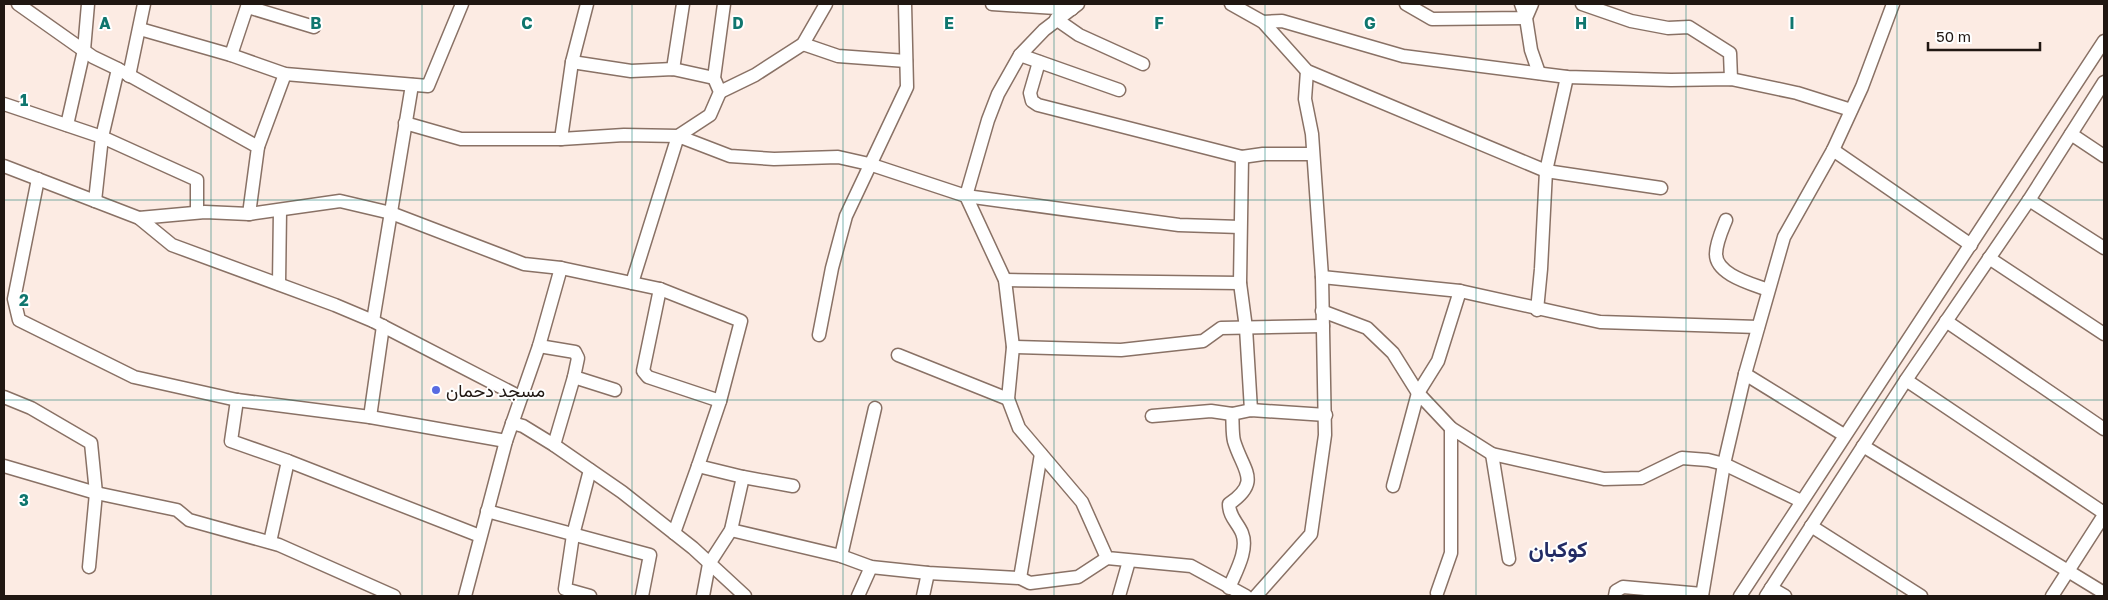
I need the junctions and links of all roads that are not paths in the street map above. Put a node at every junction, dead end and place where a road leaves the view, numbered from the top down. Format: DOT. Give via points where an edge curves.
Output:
graph roads {
  1 [pos="18,4"];
  2 [pos="88,4"];
  3 [pos="144,4"];
  4 [pos="462,4"];
  5 [pos="587,4"];
  6 [pos="683,4"];
  7 [pos="724,4"];
  8 [pos="826,4"];
  9 [pos="905,4"];
  10 [pos="992,4"];
  11 [pos="1231,4"];
  12 [pos="1521,4"];
  13 [pos="1532,4"];
  14 [pos="1582,4"];
  15 [pos="1893,4"];
  16 [pos="1412,5"];
  17 [pos="248,6"];
  18 [pos="1075,6"];
  19 [pos="1526,18"];
  20 [pos="1056,19"];
  21 [pos="1263,22"];
  22 [pos="314,28"];
  23 [pos="140,30"];
  24 [pos="2104,41"];
  25 [pos="803,44"];
  26 [pos="84,50"];
  27 [pos="231,54"];
  28 [pos="1020,55"];
  29 [pos="906,61"];
  30 [pos="572,62"];
  31 [pos="1040,62"];
  32 [pos="1143,64"];
  33 [pos="674,68"];
  34 [pos="118,69"];
  35 [pos="1307,71"];
  36 [pos="1539,73"];
  37 [pos="284,74"];
  38 [pos="129,76"];
  39 [pos="1567,77"];
  40 [pos="714,78"];
  41 [pos="1731,79"];
  42 [pos="2104,82"];
  43 [pos="412,85"];
  44 [pos="1119,90"];
  45 [pos="720,92"];
  46 [pos="4,104"];
  47 [pos="1851,110"];
  48 [pos="405,123"];
  49 [pos="67,125"];
  50 [pos="2071,134"];
  51 [pos="678,136"];
  52 [pos="102,137"];
  53 [pos="561,138"];
  54 [pos="258,147"];
  55 [pos="1832,150"];
  56 [pos="1312,154"];
  57 [pos="2104,156"];
  58 [pos="1242,157"];
  59 [pos="869,164"];
  60 [pos="4,166"];
  61 [pos="1546,172"];
  62 [pos="38,179"];
  63 [pos="1661,188"];
  64 [pos="966,196"];
  65 [pos="2029,200"];
  66 [pos="95,201"];
  67 [pos="280,210"];
  68 [pos="197,212"];
  69 [pos="391,213"];
  70 [pos="249,214"];
  71 [pos="139,218"];
  72 [pos="1726,220"];
  73 [pos="1240,227"];
  74 [pos="1971,245"];
  75 [pos="2104,248"];
  76 [pos="1989,258"];
  77 [pos="561,268"];
  78 [pos="1322,277"];
  79 [pos="1005,280"];
  80 [pos="1240,283"];
  81 [pos="279,284"];
  82 [pos="632,284"];
  83 [pos="660,289"];
  84 [pos="1768,290"];
  85 [pos="1460,291"];
  86 [pos="9,299"];
  87 [pos="1537,310"];
  88 [pos="1322,311"];
  89 [pos="1946,322"];
  90 [pos="378,323"];
  91 [pos="1323,326"];
  92 [pos="1758,327"];
  93 [pos="1246,328"];
  94 [pos="2104,334"];
  95 [pos="819,335"];
  96 [pos="539,346"];
  97 [pos="1013,347"];
  98 [pos="898,355"];
  99 [pos="1745,374"];
  100 [pos="574,377"];
  101 [pos="1906,380"];
  102 [pos="615,390"];
  103 [pos="1418,393"];
  104 [pos="4,397"];
  105 [pos="520,397"];
  106 [pos="1008,399"];
  107 [pos="237,400"];
  108 [pos="720,401"];
  109 [pos="875,408"];
  110 [pos="1251,410"];
  111 [pos="1232,414"];
  112 [pos="1326,415"];
  113 [pos="1152,416"];
  114 [pos="370,417"];
  115 [pos="512,423"];
  116 [pos="1451,428"];
  117 [pos="2104,429"];
  118 [pos="1844,435"];
  119 [pos="506,441"];
  120 [pos="554,444"];
  121 [pos="1863,446"];
  122 [pos="1041,454"];
  123 [pos="1492,454"];
  124 [pos="288,461"];
  125 [pos="1724,464"];
  126 [pos="4,466"];
  127 [pos="698,466"];
  128 [pos="590,470"];
  129 [pos="743,477"];
  130 [pos="793,486"];
  131 [pos="1393,486"];
  132 [pos="96,493"];
  133 [pos="1801,501"];
  134 [pos="487,511"];
  135 [pos="2104,514"];
  136 [pos="1811,526"];
  137 [pos="731,530"];
  138 [pos="674,533"];
  139 [pos="573,535"];
  140 [pos="480,536"];
  141 [pos="270,542"];
  142 [pos="841,556"];
  143 [pos="1107,558"];
  144 [pos="1509,559"];
  145 [pos="1128,561"];
  146 [pos="709,564"];
  147 [pos="89,567"];
  148 [pos="871,567"];
  149 [pos="2069,570"];
  150 [pos="928,573"];
  151 [pos="1026,586"];
  152 [pos="1229,588"];
  153 [pos="1769,592"];
  154 [pos="1437,593"];
  155 [pos="2104,593"];
  156 [pos="1702,595"];
  157 [pos="394,596"];
  158 [pos="465,596"];
  159 [pos="590,596"];
  160 [pos="642,596"];
  161 [pos="703,596"];
  162 [pos="745,596"];
  163 [pos="858,596"];
  164 [pos="923,596"];
  165 [pos="1119,596"];
  166 [pos="1246,596"];
  167 [pos="1256,596"];
  168 [pos="1615,596"];
  169 [pos="1740,596"];
  170 [pos="1785,596"];
  171 [pos="1922,596"];
  172 [pos="2052,596"];
  1 -- 26 [label="street"];
  2 -- 26 [label="street"];
  3 -- 23 [label="street"];
  4 -- 43 [label="street" via="428,86"];
  5 -- 30 [label="street"];
  6 -- 33 [label="street"];
  7 -- 40 [label="street"];
  8 -- 25 [label="street"];
  9 -- 29 [label="street"];
  10 -- 18 [label="street"];
  11 -- 21 [label="street"];
  12 -- 19 [label="street"];
  13 -- 19 [label="street"];
  14 -- 41 [label="street" via="1631,21 1668,28 1689,27 1730,53"];
  15 -- 47 [label="street"];
  16 -- 19 [label="street" via="1432,20"];
  17 -- 22 [label="street"];
  17 -- 27 [label="street"];
  18 -- 20 [label="street"];
  19 -- 36 [label="street"];
  20 -- 28 [label="street"];
  20 -- 32 [label="street" via="1079,35"];
  21 -- 35 [label="street"];
  21 -- 36 [label="street" via="1282,21 1403,56"];
  23 -- 27 [label="street"];
  23 -- 38 [label="street"];
  24 -- 74 [label="street"];
  25 -- 29 [label="street" via="838,56"];
  25 -- 45 [label="street" via="756,75"];
  26 -- 34 [label="street"];
  26 -- 49 [label="street"];
  27 -- 37 [label="street"];
  28 -- 31 [label="street"];
  28 -- 64 [label="street" via="998,94 988,120"];
  29 -- 59 [label="street" via="907,87"];
  30 -- 33 [label="street" via="631,71"];
  30 -- 53 [label="street"];
  31 -- 44 [label="street"];
  31 -- 58 [label="street" via="1030,93 1032,101 1038,105"];
  33 -- 40 [label="street"];
  34 -- 38 [label="street"];
  34 -- 52 [label="street"];
  35 -- 56 [label="street" via="1305,99 1312,134"];
  35 -- 61 [label="street"];
  36 -- 39 [label="street"];
  37 -- 43 [label="street"];
  37 -- 54 [label="street"];
  38 -- 54 [label="street"];
  39 -- 41 [label="street"];
  39 -- 61 [label="street"];
  40 -- 45 [label="street"];
  41 -- 47 [label="street" via="1797,93"];
  42 -- 50 [label="street"];
  43 -- 48 [label="street"];
  45 -- 51 [label="street" via="710,115"];
  46 -- 49 [label="street"];
  47 -- 55 [label="street"];
  48 -- 53 [label="street" via="461,139"];
  48 -- 69 [label="street"];
  49 -- 52 [label="street"];
  50 -- 57 [label="street"];
  50 -- 65 [label="street"];
  51 -- 53 [label="street"];
  51 -- 59 [label="street" via="730,156 774,159 838,157"];
  51 -- 82 [label="street"];
  52 -- 66 [label="street"];
  52 -- 68 [label="street" via="197,180"];
  54 -- 70 [label="street"];
  55 -- 74 [label="street"];
  55 -- 84 [label="street" via="1784,237"];
  56 -- 58 [label="street"];
  56 -- 78 [label="street"];
  58 -- 73 [label="street"];
  59 -- 64 [label="street"];
  59 -- 95 [label="street" via="846,216"];
  60 -- 62 [label="street"];
  61 -- 63 [label="street"];
  61 -- 87 [label="street"];
  62 -- 66 [label="street"];
  62 -- 86 [label="street"];
  64 -- 73 [label="street" via="1179,226"];
  64 -- 79 [label="street"];
  65 -- 75 [label="street"];
  65 -- 76 [label="street"];
  66 -- 71 [label="street"];
  67 -- 69 [label="street" via="340,200"];
  67 -- 70 [label="street"];
  67 -- 81 [label="street"];
  68 -- 70 [label="street"];
  68 -- 71 [label="street"];
  69 -- 77 [label="street" via="524,264"];
  69 -- 90 [label="street"];
  71 -- 81 [label="street" via="172,245"];
  72 -- 84 [label="street" via="1716,251 1719,262 1738,279"];
  73 -- 80 [label="street"];
  74 -- 118 [label="street"];
  76 -- 89 [label="street"];
  76 -- 94 [label="street"];
  77 -- 82 [label="street"];
  77 -- 96 [label="street"];
  78 -- 85 [label="street"];
  78 -- 88 [label="street"];
  79 -- 80 [label="street"];
  79 -- 97 [label="street"];
  80 -- 93 [label="street"];
  81 -- 90 [label="street"];
  82 -- 83 [label="street"];
  83 -- 108 [label="street" via="643,371 648,377"];
  83 -- 108 [label="street" via="741,321"];
  84 -- 92 [label="street"];
  85 -- 87 [label="street"];
  85 -- 103 [label="street" via="1438,361"];
  86 -- 107 [label="street" via="19,320 134,377"];
  87 -- 92 [label="street" via="1600,322"];
  88 -- 91 [label="street"];
  88 -- 103 [label="street" via="1367,328 1393,353"];
  89 -- 101 [label="street"];
  89 -- 117 [label="street"];
  90 -- 105 [label="street"];
  90 -- 114 [label="street"];
  91 -- 93 [label="street"];
  91 -- 112 [label="street"];
  92 -- 99 [label="street"];
  93 -- 97 [label="street" via="1221,328 1203,341 1121,350"];
  93 -- 110 [label="street"];
  96 -- 100 [label="street" via="575,352 578,358"];
  96 -- 105 [label="street"];
  97 -- 106 [label="street"];
  98 -- 106 [label="street"];
  99 -- 118 [label="street"];
  99 -- 125 [label="street"];
  100 -- 102 [label="street"];
  100 -- 120 [label="street"];
  101 -- 121 [label="street"];
  101 -- 135 [label="street"];
  103 -- 116 [label="street"];
  103 -- 131 [label="street"];
  104 -- 132 [label="street" via="31,408 91,443"];
  105 -- 115 [label="street"];
  106 -- 122 [label="street" via="1019,428"];
  107 -- 114 [label="street"];
  107 -- 124 [label="street" via="231,441"];
  108 -- 127 [label="street"];
  109 -- 142 [label="street"];
  110 -- 111 [label="street"];
  110 -- 112 [label="street"];
  111 -- 113 [label="street" via="1211,411"];
  111 -- 152 [label="street" via="1234,439 1248,483 1243,495 1229,504 1229,512 1243,534 1244,549"];
  112 -- 167 [label="street" via="1311,534"];
  114 -- 119 [label="street"];
  115 -- 119 [label="street"];
  115 -- 120 [label="street"];
  116 -- 123 [label="street"];
  116 -- 154 [label="street" via="1451,553"];
  118 -- 133 [label="street"];
  119 -- 134 [label="street"];
  120 -- 128 [label="street"];
  121 -- 136 [label="street"];
  121 -- 149 [label="street"];
  122 -- 143 [label="street" via="1082,502"];
  122 -- 151 [label="street"];
  123 -- 125 [label="street" via="1604,479 1641,478 1682,458"];
  123 -- 144 [label="street"];
  124 -- 140 [label="street"];
  124 -- 141 [label="street"];
  125 -- 133 [label="street"];
  125 -- 156 [label="street"];
  126 -- 132 [label="street"];
  127 -- 129 [label="street"];
  127 -- 138 [label="street"];
  128 -- 138 [label="street"];
  128 -- 139 [label="street"];
  129 -- 130 [label="street"];
  129 -- 137 [label="street"];
  132 -- 141 [label="street" via="177,510 189,520"];
  132 -- 147 [label="street"];
  133 -- 169 [label="street"];
  134 -- 139 [label="street"];
  134 -- 140 [label="street"];
  135 -- 149 [label="street"];
  136 -- 153 [label="street"];
  136 -- 171 [label="street"];
  137 -- 142 [label="street"];
  137 -- 146 [label="street"];
  138 -- 146 [label="street"];
  139 -- 159 [label="street" via="564,589"];
  139 -- 160 [label="street" via="650,556"];
  140 -- 158 [label="street"];
  141 -- 157 [label="street"];
  142 -- 148 [label="street"];
  143 -- 145 [label="street"];
  143 -- 151 [label="street" via="1078,577"];
  145 -- 152 [label="street" via="1191,566"];
  145 -- 165 [label="street"];
  146 -- 161 [label="street"];
  146 -- 162 [label="street"];
  148 -- 150 [label="street"];
  148 -- 163 [label="street"];
  149 -- 155 [label="street"];
  149 -- 172 [label="street"];
  150 -- 151 [label="street"];
  150 -- 164 [label="street"];
  152 -- 166 [label="street"];
  153 -- 170 [label="street"];
  156 -- 168 [label="street" via="1623,587 1616,590"];
}
